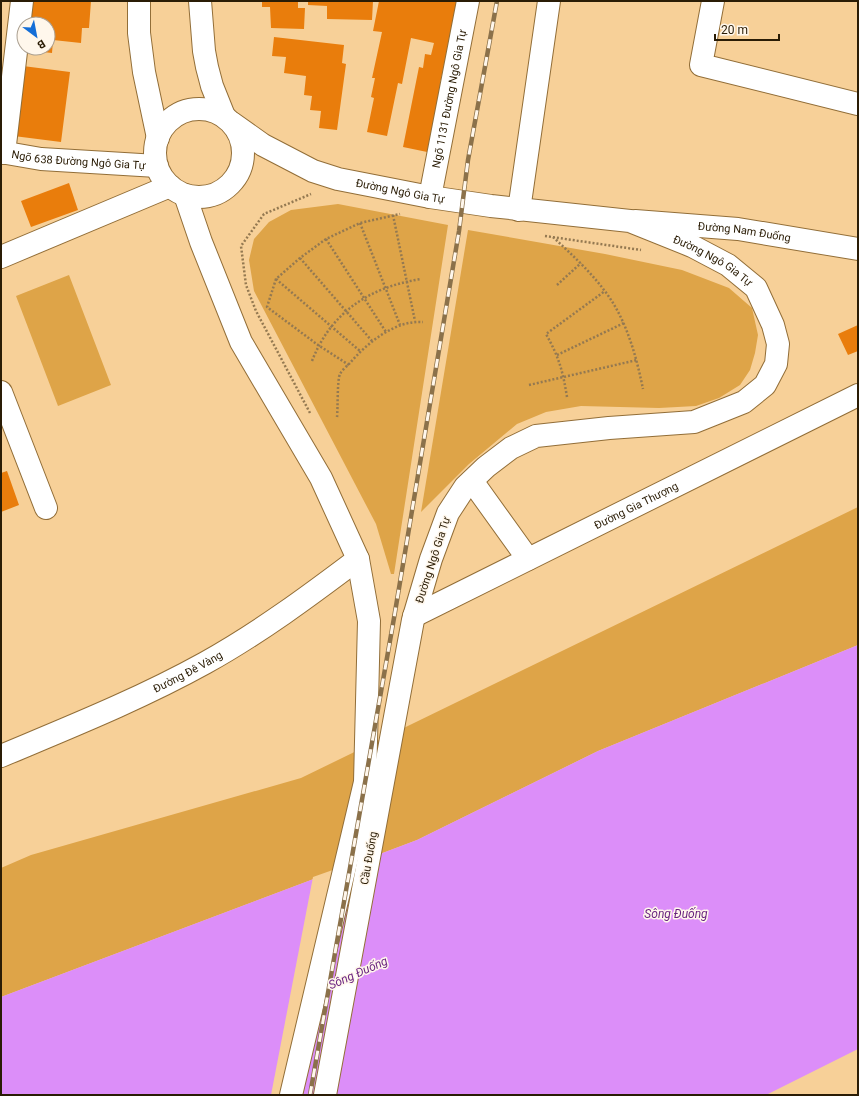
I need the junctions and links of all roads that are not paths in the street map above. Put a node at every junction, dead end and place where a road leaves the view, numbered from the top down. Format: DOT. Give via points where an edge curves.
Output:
graph roads {
  1 [pos="22,1"];
  2 [pos="139,1"];
  3 [pos="200,1"];
  4 [pos="468,1"];
  5 [pos="549,1"];
  6 [pos="713,1"];
  7 [pos="858,104"];
  8 [pos="228,120"];
  9 [pos="158,138"];
  10 [pos="3,153"];
  11 [pos="157,166"];
  12 [pos="177,191"];
  13 [pos="430,197"];
  14 [pos="519,210"];
  15 [pos="630,221"];
  16 [pos="858,249"];
  17 [pos="1,257"];
  18 [pos="1,392"];
  19 [pos="858,394"];
  20 [pos="472,481"];
  21 [pos="46,508"];
  22 [pos="358,559"];
  23 [pos="528,559"];
  24 [pos="414,618"];
  25 [pos="1,756"];
  26 [pos="291,1095"];
  27 [pos="325,1095"];
  1 -- 10 [label="main road"];
  2 -- 9 [label="main road" via="138,33"];
  3 -- 8 [label="main road" via="207,67 212,86"];
  4 -- 13 [label="main road, Ngõ 1131 Đường Ngô Gia Tự"];
  5 -- 14 [label="main road"];
  6 -- 7 [label="main road" via="701,65"];
  8 -- 9 [label="main road" via="205,109 184,111 167,122"];
  8 -- 12 [label="main road" via="242,140 243,161 234,180 212,196 194,197"];
  8 -- 13 [label="main road, Đường Ngô Gia Tự" via="263,145 313,171 338,179"];
  9 -- 11 [label="main road" via="155,155"];
  10 -- 11 [label="main road, Ngõ 638 Đường Ngô Gia Tự" via="41,159"];
  11 -- 12 [label="main road" via="161,176"];
  12 -- 17 [label="main road"];
  12 -- 22 [label="main road" via="201,242 241,342 321,478"];
  13 -- 14 [label="main road, Đường Ngô Gia Tự"];
  14 -- 15 [label="main road, Đường Ngô Gia Tự"];
  15 -- 16 [label="main road, Đường Nam Đuống" via="733,228"];
  15 -- 20 [label="main road, Đường Ngô Gia Tự" via="692,246 728,265 756,288 773,325 778,344 776,364 765,385 744,402 694,422 536,436 511,448"];
  18 -- 21 [label="main road"];
  19 -- 23 [label="main road, Đường Gia Thượng"];
  20 -- 23 [label="main road"];
  20 -- 24 [label="main road, Đường Ngô Gia Tự" via="448,513 431,558"];
  22 -- 25 [label="main road, Đường Đê Vàng" via="286,613 205,663 101,714"];
  22 -- 26 [label="main road, Cầu Đuống" via="369,621 365,782"];
  23 -- 24 [label="main road, Đường Gia Thượng"];
  24 -- 27 [label="main road, Cầu Đuống"];
}
